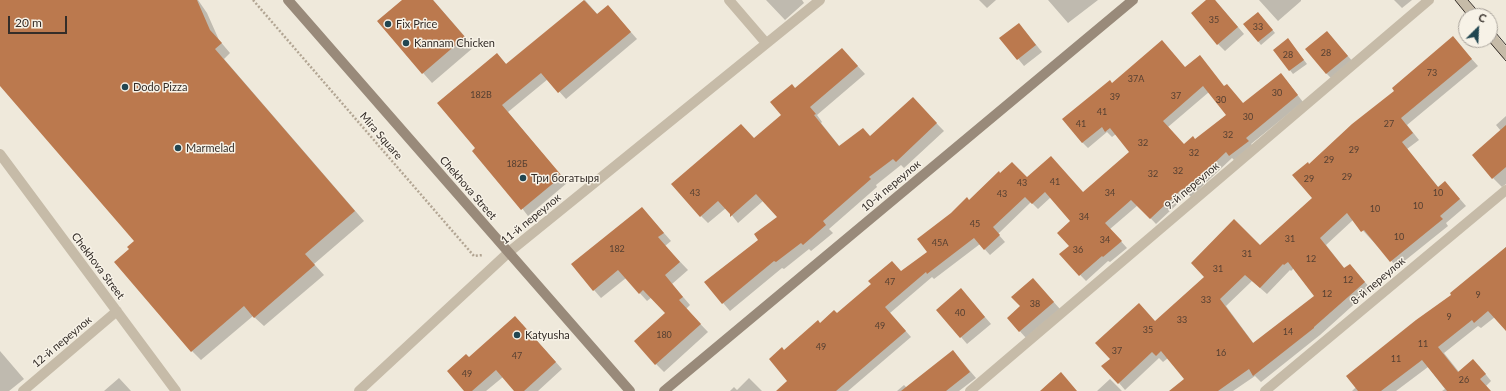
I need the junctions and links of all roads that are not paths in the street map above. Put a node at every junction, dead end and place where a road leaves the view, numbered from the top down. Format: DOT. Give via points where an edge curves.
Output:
graph roads {
  1 [pos="288,0"];
  2 [pos="729,0"];
  3 [pos="820,0"];
  4 [pos="1134,0"];
  5 [pos="1429,0"];
  6 [pos="1461,0"];
  7 [pos="1468,8"];
  8 [pos="766,43"];
  9 [pos="1498,44"];
  10 [pos="1506,54"];
  11 [pos="0,154"];
  12 [pos="1506,190"];
  13 [pos="509,252"];
  14 [pos="117,311"];
  15 [pos="23,391"];
  16 [pos="176,391"];
  17 [pos="359,391"];
  18 [pos="630,391"];
  19 [pos="664,391"];
  20 [pos="970,391"];
  21 [pos="1265,391"];
  1 -- 13 [label="street, Chekhova Street"];
  2 -- 8 [label="street"];
  3 -- 8 [label="street, 11-й переулок"];
  4 -- 19 [label="street, 10-й переулок"];
  5 -- 20 [label="street, 9-й переулок"];
  6 -- 7 [label="street"];
  8 -- 13 [label="street, 11-й переулок"];
  9 -- 10 [label="street"];
  11 -- 14 [label="street, Chekhova Street"];
  12 -- 21 [label="street, 8-й переулок"];
  13 -- 17 [label="street, 11-й переулок"];
  13 -- 18 [label="street, Chekhova Street"];
  14 -- 15 [label="street, 12-й переулок"];
  14 -- 16 [label="street, Chekhova Street"];
}
